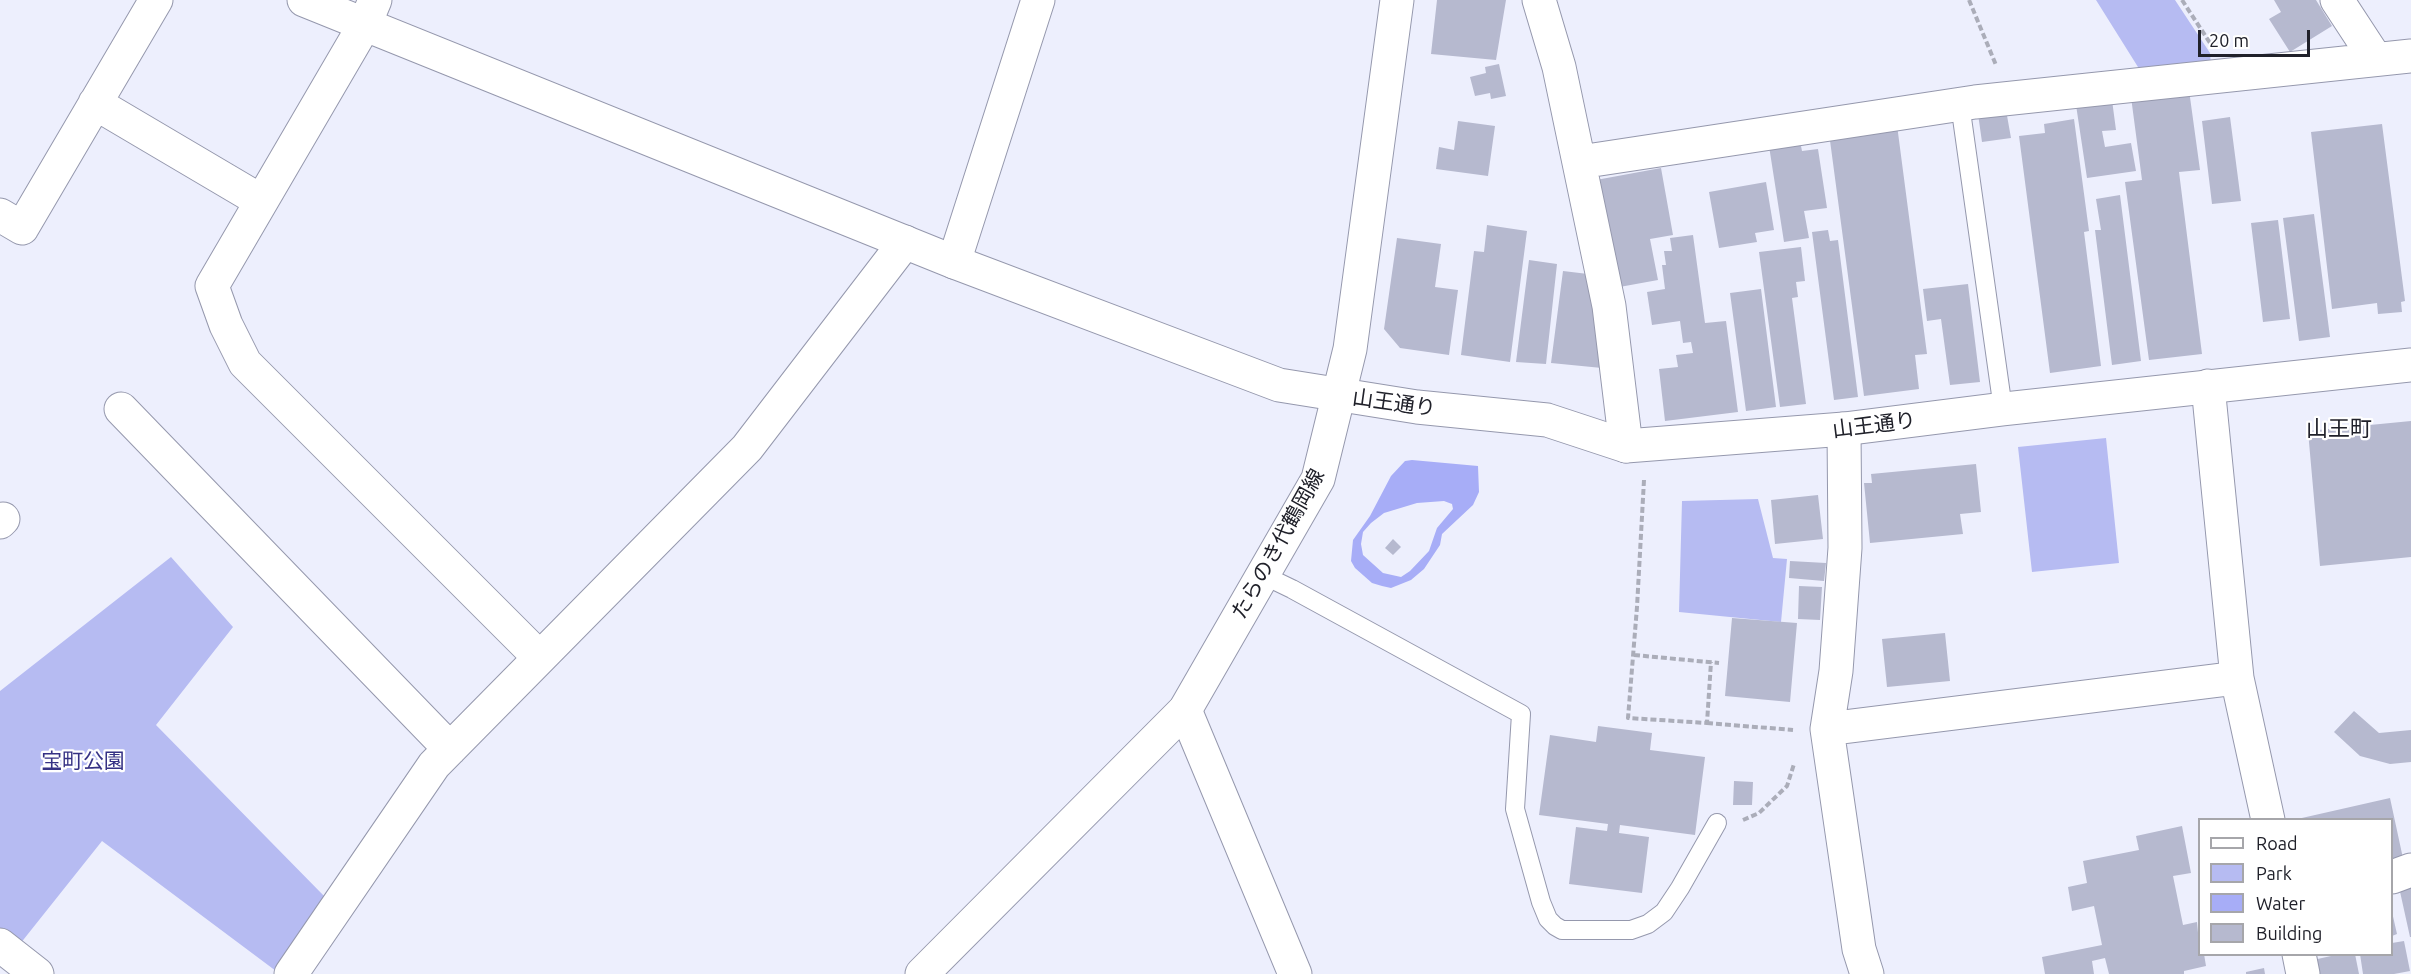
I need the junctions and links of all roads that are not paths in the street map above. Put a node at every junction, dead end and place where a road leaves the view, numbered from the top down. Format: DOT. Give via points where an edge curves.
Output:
graph roads {
  1 [pos="156,0"];
  2 [pos="304,0"];
  3 [pos="1038,0"];
  4 [pos="1397,0"];
  5 [pos="1539,0"];
  6 [pos="2337,0"];
  7 [pos="370,12"];
  8 [pos="2411,56"];
  9 [pos="2375,58"];
  10 [pos="95,103"];
  11 [pos="1960,104"];
  12 [pos="1580,162"];
  13 [pos="261,201"];
  14 [pos="0,215"];
  15 [pos="905,242"];
  16 [pos="954,262"];
  17 [pos="2411,365"];
  18 [pos="2208,386"];
  19 [pos="1340,396"];
  20 [pos="121,409"];
  21 [pos="2002,409"];
  22 [pos="1844,429"];
  23 [pos="1626,446"];
  24 [pos="1263,575"];
  25 [pos="539,657"];
  26 [pos="2237,678"];
  27 [pos="1185,710"];
  28 [pos="1827,729"];
  29 [pos="450,749"];
  30 [pos="2268,818"];
  31 [pos="1717,823"];
  32 [pos="2411,870"];
  33 [pos="2393,876"];
  34 [pos="0,945"];
  35 [pos="2299,956"];
  36 [pos="37,974"];
  37 [pos="291,974"];
  38 [pos="922,974"];
  39 [pos="1295,974"];
  40 [pos="1867,974"];
  41 [pos="2303,974"];
  1 -- 10 [label="street"];
  2 -- 7 [label="street, 山王通り"];
  3 -- 16 [label="street"];
  4 -- 19 [label="street, たらのき代鶴岡線" via="1350,349"];
  5 -- 12 [label="street"];
  6 -- 9 [label="street"];
  7 -- 13 [label="street"];
  7 -- 15 [label="street, 山王通り"];
  8 -- 9 [label="street"];
  9 -- 11 [label="street"];
  10 -- 13 [label="street"];
  10 -- 14 [label="street" via="22,228"];
  11 -- 12 [label="street"];
  11 -- 21 [label="lane"];
  12 -- 23 [label="street" via="1609,306"];
  13 -- 25 [label="street" via="212,285 245,363"];
  15 -- 16 [label="street, 山王通り"];
  15 -- 25 [label="street" via="747,448"];
  16 -- 19 [label="street, 山王通り" via="1279,385"];
  17 -- 18 [label="street, 山王通り"];
  18 -- 21 [label="street, 山王通り"];
  18 -- 26 [label="street"];
  19 -- 23 [label="street, 山王通り" via="1547,420"];
  19 -- 24 [label="street, たらのき代鶴岡線" via="1318,479"];
  20 -- 29 [label="street"];
  21 -- 22 [label="street, 山王通り"];
  22 -- 23 [label="street, 山王通り"];
  22 -- 28 [label="street" via="1845,548 1836,671"];
  24 -- 27 [label="street, たらのき代鶴岡線"];
  24 -- 31 [label="lane" via="1521,714 1515,809 1541,902 1548,919 1562,930 1631,930 1648,924 1664,912"];
  25 -- 29 [label="street"];
  26 -- 28 [label="street"];
  26 -- 30 [label="street"];
  27 -- 38 [label="street, たらのき代鶴岡線"];
  27 -- 39 [label="street"];
  28 -- 40 [label="street"];
  29 -- 37 [label="street" via="434,765"];
  32 -- 33 [label="street"];
  34 -- 36 [label="street"];
  35 -- 41 [label="street"];
}
